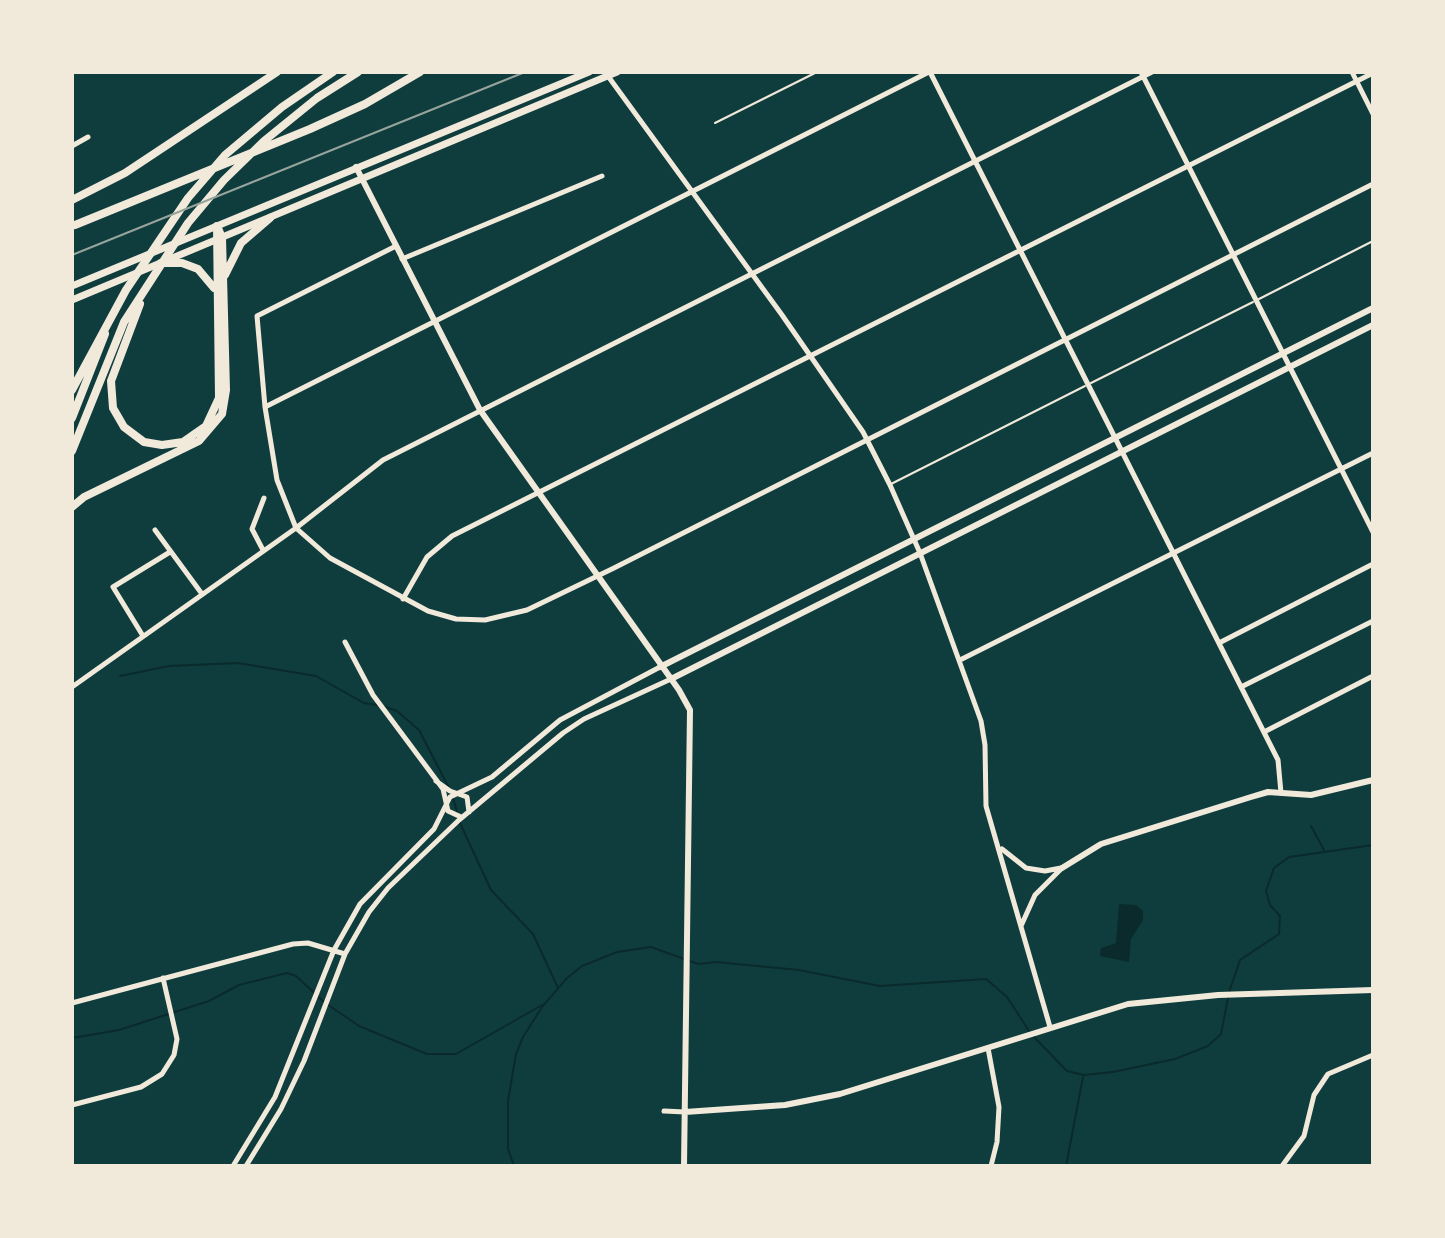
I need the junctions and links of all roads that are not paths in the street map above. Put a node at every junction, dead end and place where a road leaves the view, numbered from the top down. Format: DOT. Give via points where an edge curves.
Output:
graph roads {
  1 [pos="277,72"];
  2 [pos="333,72"];
  3 [pos="358,72"];
  4 [pos="420,72"];
  5 [pos="589,72"];
  6 [pos="617,72"];
  7 [pos="817,72"];
  8 [pos="930,72"];
  9 [pos="1152,72"];
  10 [pos="1352,72"];
  11 [pos="1373,73"];
  12 [pos="606,74"];
  13 [pos="1142,74"];
  14 [pos="1357,81"];
  15 [pos="1373,114"];
  16 [pos="715,123"];
  17 [pos="88,137"];
  18 [pos="72,146"];
  19 [pos="975,161"];
  20 [pos="1188,166"];
  21 [pos="356,167"];
  22 [pos="602,176"];
  23 [pos="361,178"];
  24 [pos="1373,184"];
  25 [pos="693,191"];
  26 [pos="72,200"];
  27 [pos="270,218"];
  28 [pos="74,221"];
  29 [pos="217,226"];
  30 [pos="219,240"];
  31 [pos="1373,241"];
  32 [pos="396,246"];
  33 [pos="1020,251"];
  34 [pos="1233,255"];
  35 [pos="402,259"];
  36 [pos="161,263"];
  37 [pos="752,273"];
  38 [pos="223,279"];
  39 [pos="149,281"];
  40 [pos="72,286"];
  41 [pos="126,290"];
  42 [pos="216,293"];
  43 [pos="72,300"];
  44 [pos="1256,300"];
  45 [pos="1373,308"];
  46 [pos="434,322"];
  47 [pos="1373,325"];
  48 [pos="1065,340"];
  49 [pos="1283,353"];
  50 [pos="811,356"];
  51 [pos="1290,367"];
  52 [pos="1088,385"];
  53 [pos="72,390"];
  54 [pos="265,407"];
  55 [pos="480,410"];
  56 [pos="72,418"];
  57 [pos="1116,439"];
  58 [pos="867,440"];
  59 [pos="72,451"];
  60 [pos="1123,452"];
  61 [pos="1373,453"];
  62 [pos="1341,469"];
  63 [pos="890,485"];
  64 [pos="538,493"];
  65 [pos="264,498"];
  66 [pos="72,507"];
  67 [pos="296,528"];
  68 [pos="155,530"];
  69 [pos="1373,532"];
  70 [pos="915,541"];
  71 [pos="263,550"];
  72 [pos="170,552"];
  73 [pos="920,553"];
  74 [pos="1173,553"];
  75 [pos="1373,564"];
  76 [pos="596,577"];
  77 [pos="202,594"];
  78 [pos="403,599"];
  79 [pos="1373,621"];
  80 [pos="143,636"];
  81 [pos="345,642"];
  82 [pos="1219,643"];
  83 [pos="960,660"];
  84 [pos="660,667"];
  85 [pos="1373,676"];
  86 [pos="671,679"];
  87 [pos="72,687"];
  88 [pos="1241,687"];
  89 [pos="1264,732"];
  90 [pos="1373,780"];
  91 [pos="436,781"];
  92 [pos="457,793"];
  93 [pos="1281,793"];
  94 [pos="447,803"];
  95 [pos="466,814"];
  96 [pos="1000,846"];
  97 [pos="1062,868"];
  98 [pos="1021,926"];
  99 [pos="334,950"];
  100 [pos="345,954"];
  101 [pos="163,978"];
  102 [pos="1373,990"];
  103 [pos="72,1003"];
  104 [pos="1050,1027"];
  105 [pos="988,1048"];
  106 [pos="1373,1055"];
  107 [pos="72,1105"];
  108 [pos="664,1111"];
  109 [pos="685,1112"];
  110 [pos="233,1166"];
  111 [pos="246,1166"];
  112 [pos="684,1166"];
  113 [pos="991,1166"];
  114 [pos="1282,1166"];
  1 -- 26 [label="highway" via="125,173"];
  2 -- 41 [label="highway" via="225,155 156,241"];
  3 -- 39 [label="highway" via="304,107 224,180"];
  4 -- 28 [label="highway" via="310,129"];
  5 -- 21 [label="main road"];
  6 -- 12 [label="main road"];
  7 -- 16 [label="lane"];
  8 -- 19 [label="street"];
  8 -- 25 [label="street"];
  9 -- 13 [label="street"];
  10 -- 14 [label="street"];
  11 -- 14 [label="street"];
  12 -- 23 [label="main road"];
  12 -- 25 [label="street"];
  13 -- 19 [label="street"];
  13 -- 20 [label="street"];
  14 -- 15 [label="street"];
  14 -- 20 [label="street"];
  17 -- 18 [label="street"];
  19 -- 33 [label="street"];
  19 -- 37 [label="street"];
  20 -- 33 [label="street"];
  20 -- 34 [label="street"];
  21 -- 23 [label="street"];
  21 -- 29 [label="main road"];
  22 -- 35 [label="street"];
  23 -- 27 [label="main road"];
  23 -- 32 [label="street"];
  24 -- 34 [label="street"];
  25 -- 37 [label="street"];
  25 -- 46 [label="street"];
  27 -- 30 [label="main road"];
  27 -- 38 [label="highway" via="241,243"];
  29 -- 30 [label="highway"];
  29 -- 40 [label="main road"];
  30 -- 36 [label="main road"];
  30 -- 38 [label="highway"];
  30 -- 42 [label="highway"];
  31 -- 44 [label="lane"];
  32 -- 35 [label="street"];
  32 -- 54 [label="street" via="257,316"];
  33 -- 48 [label="street"];
  33 -- 50 [label="street"];
  34 -- 44 [label="street"];
  34 -- 48 [label="street"];
  35 -- 46 [label="street"];
  36 -- 42 [label="highway" via="198,269"];
  36 -- 43 [label="main road"];
  37 -- 50 [label="street"];
  37 -- 55 [label="street"];
  38 -- 66 [label="highway" via="226,399 215,426 194,444"];
  39 -- 42 [label="highway" via="110,389 124,427 155,444 187,440 216,412"];
  39 -- 59 [label="highway" via="124,322"];
  41 -- 53 [label="highway"];
  41 -- 56 [label="highway"];
  44 -- 49 [label="street"];
  44 -- 52 [label="lane"];
  45 -- 49 [label="street"];
  46 -- 54 [label="street"];
  46 -- 55 [label="street"];
  47 -- 51 [label="street"];
  48 -- 52 [label="street"];
  48 -- 58 [label="street"];
  49 -- 51 [label="street"];
  49 -- 57 [label="street"];
  50 -- 58 [label="street"];
  50 -- 64 [label="street"];
  51 -- 60 [label="street"];
  51 -- 62 [label="street"];
  52 -- 57 [label="street"];
  52 -- 63 [label="lane"];
  54 -- 67 [label="street" via="279,489"];
  55 -- 64 [label="street"];
  55 -- 67 [label="street" via="371,467"];
  57 -- 60 [label="street"];
  57 -- 70 [label="street"];
  58 -- 63 [label="street"];
  58 -- 76 [label="street"];
  60 -- 73 [label="street"];
  60 -- 74 [label="street"];
  61 -- 62 [label="street"];
  62 -- 69 [label="street"];
  62 -- 74 [label="street"];
  63 -- 70 [label="street"];
  64 -- 76 [label="street"];
  64 -- 78 [label="street" via="434,548"];
  65 -- 71 [label="street" via="252,529"];
  67 -- 71 [label="street"];
  67 -- 78 [label="street" via="330,558"];
  68 -- 72 [label="street"];
  70 -- 73 [label="street"];
  70 -- 84 [label="street"];
  71 -- 77 [label="street"];
  72 -- 77 [label="street"];
  72 -- 80 [label="street" via="113,587"];
  73 -- 83 [label="street"];
  73 -- 86 [label="street"];
  74 -- 82 [label="street"];
  74 -- 83 [label="street"];
  75 -- 82 [label="street"];
  76 -- 78 [label="street" via="527,610 485,620 448,617"];
  76 -- 84 [label="street"];
  77 -- 80 [label="street"];
  79 -- 88 [label="street"];
  80 -- 87 [label="street"];
  81 -- 91 [label="street" via="373,695"];
  82 -- 88 [label="street"];
  83 -- 96 [label="street" via="984,735 984,795"];
  84 -- 86 [label="street"];
  84 -- 92 [label="street" via="568,715 492,777"];
  85 -- 89 [label="street"];
  86 -- 95 [label="street" via="584,719"];
  86 -- 109 [label="street" via="692,723"];
  88 -- 89 [label="street"];
  89 -- 93 [label="street" via="1280,766"];
  90 -- 93 [label="street" via="1311,795"];
  91 -- 92 [label="street"];
  91 -- 94 [label="street"];
  92 -- 94 [label="street"];
  92 -- 95 [label="street" via="470,802"];
  93 -- 97 [label="street" via="1251,797 1101,844"];
  94 -- 95 [label="street" via="453,816"];
  94 -- 99 [label="street" via="434,829 360,904"];
  95 -- 100 [label="street" via="388,888"];
  96 -- 97 [label="street" via="1026,868"];
  96 -- 98 [label="street"];
  97 -- 98 [label="street" via="1035,895"];
  98 -- 104 [label="street"];
  99 -- 100 [label="street"];
  99 -- 101 [label="street" via="293,944"];
  99 -- 110 [label="street" via="275,1097"];
  100 -- 111 [label="street" via="294,1083"];
  101 -- 103 [label="street"];
  101 -- 107 [label="street" via="177,1039 162,1074 141,1087"];
  102 -- 104 [label="street" via="1128,1004"];
  104 -- 105 [label="street"];
  105 -- 109 [label="street" via="825,1098"];
  105 -- 113 [label="street" via="999,1107"];
  106 -- 114 [label="street" via="1328,1074 1314,1095 1304,1136"];
  108 -- 109 [label="street"];
  109 -- 112 [label="street"];
}
